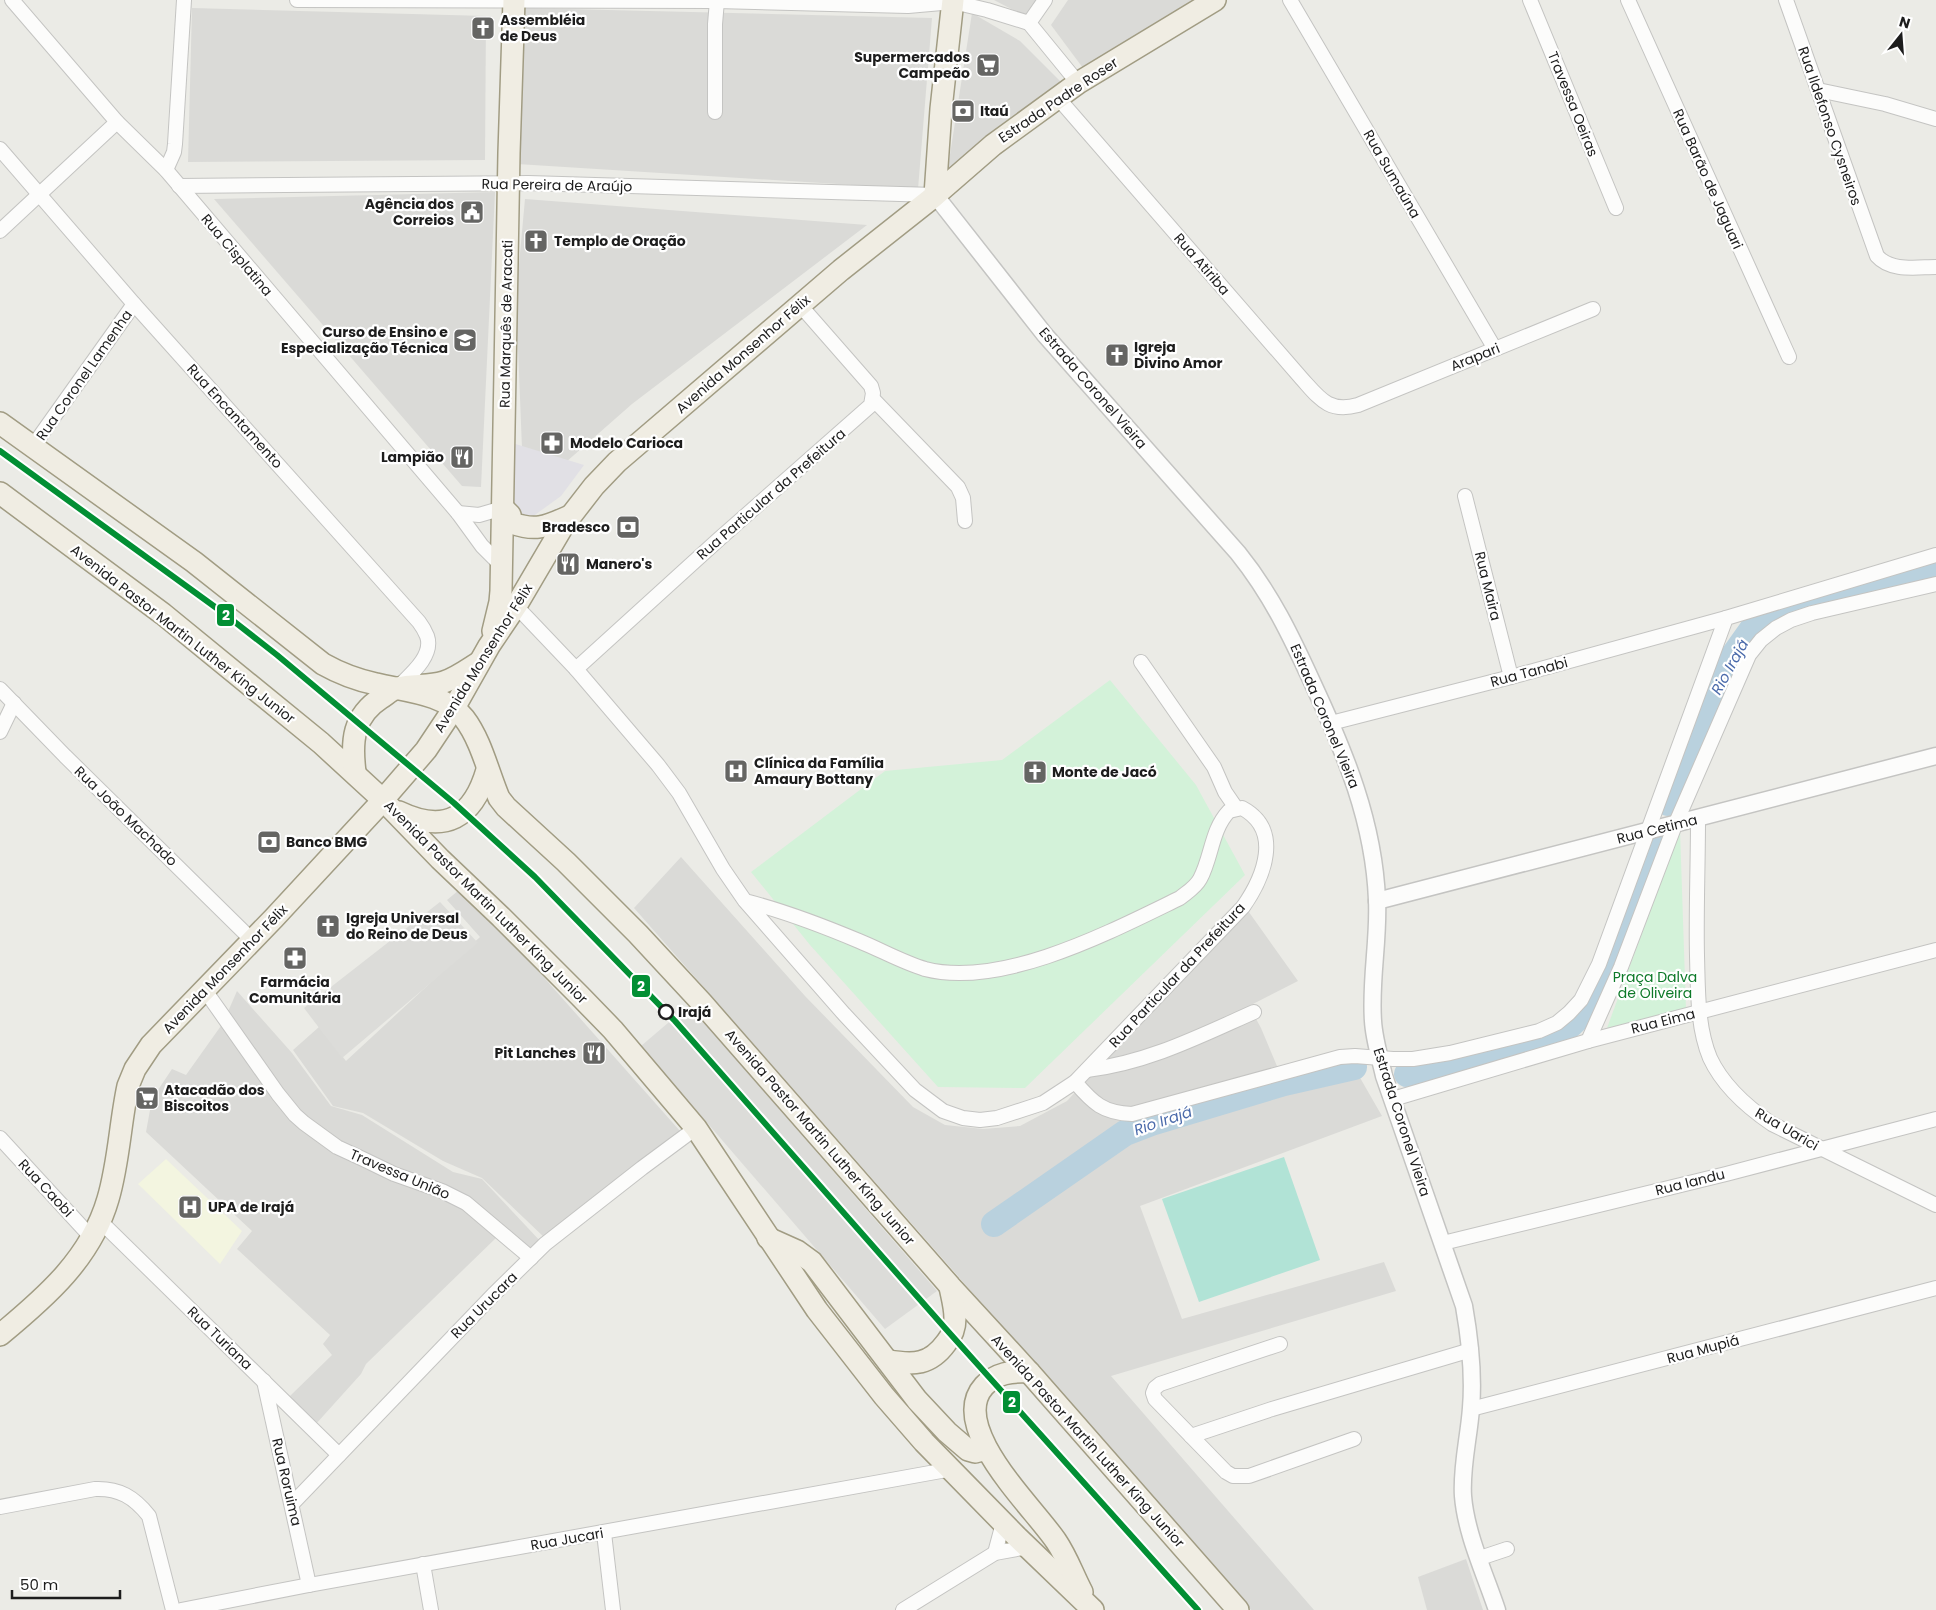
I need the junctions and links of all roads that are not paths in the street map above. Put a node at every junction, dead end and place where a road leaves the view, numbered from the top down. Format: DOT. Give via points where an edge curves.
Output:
graph roads {
  1 [pos="12,0"];
  2 [pos="184,0"];
  3 [pos="297,0"];
  4 [pos="514,0"];
  5 [pos="1045,0"];
  6 [pos="1215,0"];
  7 [pos="1290,0"];
  8 [pos="1530,0"];
  9 [pos="1628,0"];
  10 [pos="1786,0"];
  11 [pos="717,1"];
  12 [pos="953,1"];
  13 [pos="1029,23"];
  14 [pos="1078,83"];
  15 [pos="1818,90"];
  16 [pos="1058,98"];
  17 [pos="715,112"];
  18 [pos="1936,119"];
  19 [pos="117,122"];
  20 [pos="0,149"];
  21 [pos="166,170"];
  22 [pos="508,183"];
  23 [pos="179,186"];
  24 [pos="41,195"];
  25 [pos="935,195"];
  26 [pos="1616,208"];
  27 [pos="0,231"];
  28 [pos="1936,266"];
  29 [pos="134,304"];
  30 [pos="800,305"];
  31 [pos="1593,309"];
  32 [pos="1495,349"];
  33 [pos="1789,358"];
  34 [pos="873,399"];
  35 [pos="1358,405"];
  36 [pos="0,423"];
  37 [pos="33,446"];
  38 [pos="0,493"];
  39 [pos="1465,496"];
  40 [pos="458,514"];
  41 [pos="508,515"];
  42 [pos="570,516"];
  43 [pos="965,522"];
  44 [pos="1936,555"];
  45 [pos="501,565"];
  46 [pos="1936,584"];
  47 [pos="516,606"];
  48 [pos="1726,618"];
  49 [pos="484,654"];
  50 [pos="1141,662"];
  51 [pos="576,669"];
  52 [pos="1511,677"];
  53 [pos="397,688"];
  54 [pos="0,689"];
  55 [pos="14,703"];
  56 [pos="454,708"];
  57 [pos="1331,724"];
  58 [pos="0,732"];
  59 [pos="1936,756"];
  60 [pos="487,770"];
  61 [pos="355,772"];
  62 [pos="388,804"];
  63 [pos="1236,808"];
  64 [pos="1698,819"];
  65 [pos="1675,825"];
  66 [pos="1649,831"];
  67 [pos="744,901"];
  68 [pos="1377,901"];
  69 [pos="252,941"];
  70 [pos="1936,950"];
  71 [pos="204,989"];
  72 [pos="1254,1012"];
  73 [pos="1700,1012"];
  74 [pos="1588,1041"];
  75 [pos="1380,1058"];
  76 [pos="1087,1070"];
  77 [pos="1075,1082"];
  78 [pos="1393,1099"];
  79 [pos="1936,1119"];
  80 [pos="696,1128"];
  81 [pos="0,1138"];
  82 [pos="1822,1149"];
  83 [pos="1936,1205"];
  84 [pos="96,1230"];
  85 [pos="768,1238"];
  86 [pos="1443,1243"];
  87 [pos="531,1258"];
  88 [pos="950,1286"];
  89 [pos="1936,1288"];
  90 [pos="0,1335"];
  91 [pos="1280,1344"];
  92 [pos="1471,1350"];
  93 [pos="888,1362"];
  94 [pos="1029,1372"];
  95 [pos="263,1380"];
  96 [pos="1471,1409"];
  97 [pos="1191,1436"];
  98 [pos="1354,1439"];
  99 [pos="986,1449"];
  100 [pos="339,1455"];
  101 [pos="952,1469"];
  102 [pos="292,1504"];
  103 [pos="0,1507"];
  104 [pos="1003,1522"];
  105 [pos="604,1533"];
  106 [pos="1028,1546"];
  107 [pos="1507,1549"];
  108 [pos="995,1553"];
  109 [pos="1480,1558"];
  110 [pos="422,1564"];
  111 [pos="309,1585"];
  112 [pos="1091,1608"];
  113 [pos="173,1610"];
  114 [pos="181,1610"];
  115 [pos="431,1610"];
  116 [pos="613,1610"];
  117 [pos="903,1610"];
  118 [pos="1238,1610"];
  119 [pos="1497,1610"];
  1 -- 19 [label="street, Rua Cisplatina"];
  2 -- 21 [label="street" via="175,144"];
  3 -- 4 [label="street"];
  4 -- 11 [label="street"];
  4 -- 22 [label="main road, Rua Marquês de Aracati"];
  5 -- 13 [label="street"];
  6 -- 14 [label="main road, Estrada Padre Roser"];
  7 -- 32 [label="street, Rua Sumaúna"];
  8 -- 26 [label="street, Travessa Oeiras"];
  9 -- 33 [label="street, Rua Barão de Jaguari"];
  10 -- 15 [label="street, Rua Ildefonso Cysneiros"];
  11 -- 12 [label="street" via="908,6"];
  11 -- 17 [label="street"];
  12 -- 13 [label="street"];
  12 -- 25 [label="main road"];
  13 -- 14 [label="street"];
  14 -- 16 [label="main road, Estrada Padre Roser"];
  15 -- 18 [label="street" via="1886,104"];
  15 -- 28 [label="street, Rua Ildefonso Cysneiros" via="1874,252 1881,261 1896,267"];
  16 -- 25 [label="main road, Estrada Padre Roser" via="993,145"];
  16 -- 35 [label="street, Rua Atiriba" via="1315,394 1330,406 1347,408"];
  19 -- 21 [label="street, Rua Cisplatina"];
  19 -- 24 [label="street"];
  20 -- 24 [label="street, Rua Encantamento"];
  21 -- 23 [label="street, Rua Cisplatina"];
  22 -- 23 [label="street, Rua Pereira de Araújo"];
  22 -- 25 [label="street, Rua Pereira de Araújo"];
  22 -- 41 [label="main road, Rua Marquês de Aracati"];
  23 -- 40 [label="street, Rua Cisplatina"];
  24 -- 27 [label="street"];
  24 -- 29 [label="street, Rua Encantamento"];
  25 -- 30 [label="main road, Avenida Monsenhor Félix"];
  25 -- 57 [label="street, Estrada Coronel Vieira" via="1045,335 1257,576 1286,626"];
  29 -- 37 [label="street, Rua Coronel Lamenha"];
  29 -- 53 [label="street, Rua Encantamento" via="419,622 428,637 428,647 416,670"];
  30 -- 34 [label="street" via="871,386"];
  30 -- 42 [label="main road, Avenida Monsenhor Félix" via="617,462"];
  31 -- 32 [label="street, Arapari"];
  32 -- 35 [label="street, Arapari"];
  34 -- 43 [label="street" via="958,487 963,498"];
  34 -- 51 [label="street, Rua Particular da Prefeitura" via="868,409"];
  36 -- 37 [label="main road, Avenida Pastor Martin Luther King Junior"];
  37 -- 53 [label="main road, Avenida Pastor Martin Luther King Junior" via="194,562 323,664 339,673"];
  38 -- 61 [label="main road, Avenida Pastor Martin Luther King Junior" via="191,636"];
  39 -- 52 [label="street, Rua Maira"];
  40 -- 41 [label="street"];
  40 -- 45 [label="street, Rua Cisplatina"];
  41 -- 42 [label="main road" via="530,528 543,527"];
  41 -- 45 [label="main road, Rua Marquês de Aracati"];
  41 -- 47 [label="main road"];
  42 -- 47 [label="main road, Avenida Monsenhor Félix"];
  44 -- 48 [label="street, Rua Tanabi"];
  45 -- 49 [label="main road, Rua Marquês de Aracati" via="500,602"];
  46 -- 65 [label="street" via="1812,614 1776,628 1761,640 1749,655"];
  47 -- 49 [label="main road, Avenida Monsenhor Félix"];
  47 -- 51 [label="street, Rua Particular da Prefeitura"];
  48 -- 52 [label="street, Rua Tanabi"];
  48 -- 66 [label="street"];
  49 -- 53 [label="main road" via="444,682"];
  49 -- 56 [label="main road, Avenida Monsenhor Félix"];
  50 -- 63 [label="street" via="1214,767"];
  51 -- 67 [label="street, Rua Particular da Prefeitura" via="680,793"];
  52 -- 57 [label="street, Rua Tanabi"];
  53 -- 56 [label="main road, Avenida Pastor Martin Luther King Junior"];
  53 -- 61 [label="main road" via="375,702 354,732"];
  54 -- 55 [label="street, Rua João Machado"];
  55 -- 58 [label="street"];
  55 -- 69 [label="street, Rua João Machado"];
  56 -- 60 [label="main road, Avenida Pastor Martin Luther King Junior" via="468,724"];
  56 -- 62 [label="main road, Avenida Monsenhor Félix"];
  57 -- 68 [label="street, Estrada Coronel Vieira" via="1350,769 1368,832"];
  59 -- 64 [label="street, Rua Cetima"];
  60 -- 62 [label="main road" via="472,805 449,820 438,823 416,820"];
  60 -- 88 [label="main road, Avenida Pastor Martin Luther King Junior" via="499,798 511,813 638,934"];
  61 -- 62 [label="main road, Avenida Pastor Martin Luther King Junior"];
  62 -- 69 [label="main road, Avenida Monsenhor Félix"];
  62 -- 80 [label="main road, Avenida Pastor Martin Luther King Junior" via="612,1030"];
  63 -- 67 [label="street" via="1229,811 1220,823 1200,880 1180,898 1086,941 991,971 954,973 926,969 806,919"];
  63 -- 76 [label="street, Rua Particular da Prefeitura" via="1242,808 1257,819 1267,843 1262,872 1252,895"];
  64 -- 65 [label="street, Rua Cetima"];
  64 -- 73 [label="street, Rua Uarici"];
  65 -- 66 [label="street, Rua Cetima"];
  65 -- 74 [label="street" via="1621,967"];
  66 -- 68 [label="street, Rua Cetima"];
  66 -- 75 [label="street" via="1590,985 1570,1014 1538,1031 1450,1053 1404,1060"];
  67 -- 77 [label="street, Rua Particular da Prefeitura" via="915,1090 943,1111 963,1118 997,1118 1043,1103"];
  68 -- 75 [label="street, Estrada Coronel Vieira" via="1372,1003"];
  69 -- 71 [label="main road, Avenida Monsenhor Félix"];
  70 -- 73 [label="street, Rua Eima"];
  71 -- 84 [label="main road, Avenida Monsenhor Félix" via="151,1045 135,1069 123,1107 114,1177"];
  71 -- 87 [label="street, Travessa União" via="278,1094 304,1123 346,1151 466,1203"];
  72 -- 76 [label="street" via="1147,1058"];
  73 -- 74 [label="street, Rua Eima"];
  73 -- 82 [label="street, Rua Uarici" via="1710,1057 1733,1091 1772,1124"];
  74 -- 78 [label="street, Rua Eima"];
  75 -- 77 [label="street" via="1355,1056 1319,1062 1132,1114 1117,1114 1102,1108 1090,1100"];
  75 -- 78 [label="street, Estrada Coronel Vieira"];
  76 -- 77 [label="street, Rua Particular da Prefeitura"];
  78 -- 86 [label="street, Estrada Coronel Vieira"];
  79 -- 82 [label="street, Rua Iandu"];
  80 -- 85 [label="main road, Avenida Pastor Martin Luther King Junior"];
  80 -- 87 [label="street, Rua Urucara"];
  81 -- 84 [label="street, Rua Caobi"];
  82 -- 83 [label="street, Rua Uarici"];
  82 -- 86 [label="street, Rua Iandu"];
  84 -- 90 [label="main road, Avenida Monsenhor Félix" via="68,1272"];
  84 -- 95 [label="street, Rua Turiana"];
  85 -- 93 [label="main road" via="812,1262"];
  85 -- 101 [label="main road, Avenida Pastor Martin Luther King Junior" via="817,1310 884,1396"];
  86 -- 92 [label="street, Estrada Coronel Vieira" via="1464,1306"];
  87 -- 100 [label="street, Rua Urucara"];
  88 -- 93 [label="main road" via="954,1328 940,1352 916,1363"];
  88 -- 94 [label="main road, Avenida Pastor Martin Luther King Junior"];
  89 -- 96 [label="street, Rua Mupiá"];
  91 -- 97 [label="street" via="1155,1388 1152,1393 1155,1399"];
  92 -- 96 [label="street, Estrada Coronel Vieira"];
  92 -- 97 [label="street"];
  93 -- 99 [label="main road" via="947,1432 968,1450"];
  94 -- 99 [label="main road" via="1007,1372 987,1382 980,1390 975,1413"];
  94 -- 118 [label="main road, Avenida Pastor Martin Luther King Junior"];
  95 -- 100 [label="street, Rua Turiana"];
  95 -- 102 [label="street, Rua Roruima"];
  96 -- 109 [label="street, Estrada Coronel Vieira" via="1464,1498 1469,1529"];
  97 -- 98 [label="street" via="1226,1472 1240,1477"];
  99 -- 112 [label="main road" via="1056,1540"];
  100 -- 102 [label="street, Rua Urucara"];
  101 -- 104 [label="main road, Avenida Pastor Martin Luther King Junior"];
  101 -- 105 [label="street, Rua Jucari"];
  102 -- 111 [label="street, Rua Roruima"];
  103 -- 113 [label="street" via="95,1490 110,1489 122,1493 142,1506 149,1516"];
  104 -- 106 [label="main road, Avenida Pastor Martin Luther King Junior"];
  104 -- 108 [label="street"];
  105 -- 110 [label="street, Rua Jucari"];
  105 -- 116 [label="street"];
  106 -- 108 [label="street"];
  106 -- 112 [label="main road, Avenida Pastor Martin Luther King Junior"];
  107 -- 109 [label="street"];
  108 -- 117 [label="street"];
  109 -- 119 [label="street, Estrada Coronel Vieira"];
  110 -- 111 [label="street, Rua Jucari"];
  110 -- 115 [label="street"];
  111 -- 114 [label="street, Rua Jucari"];
}
